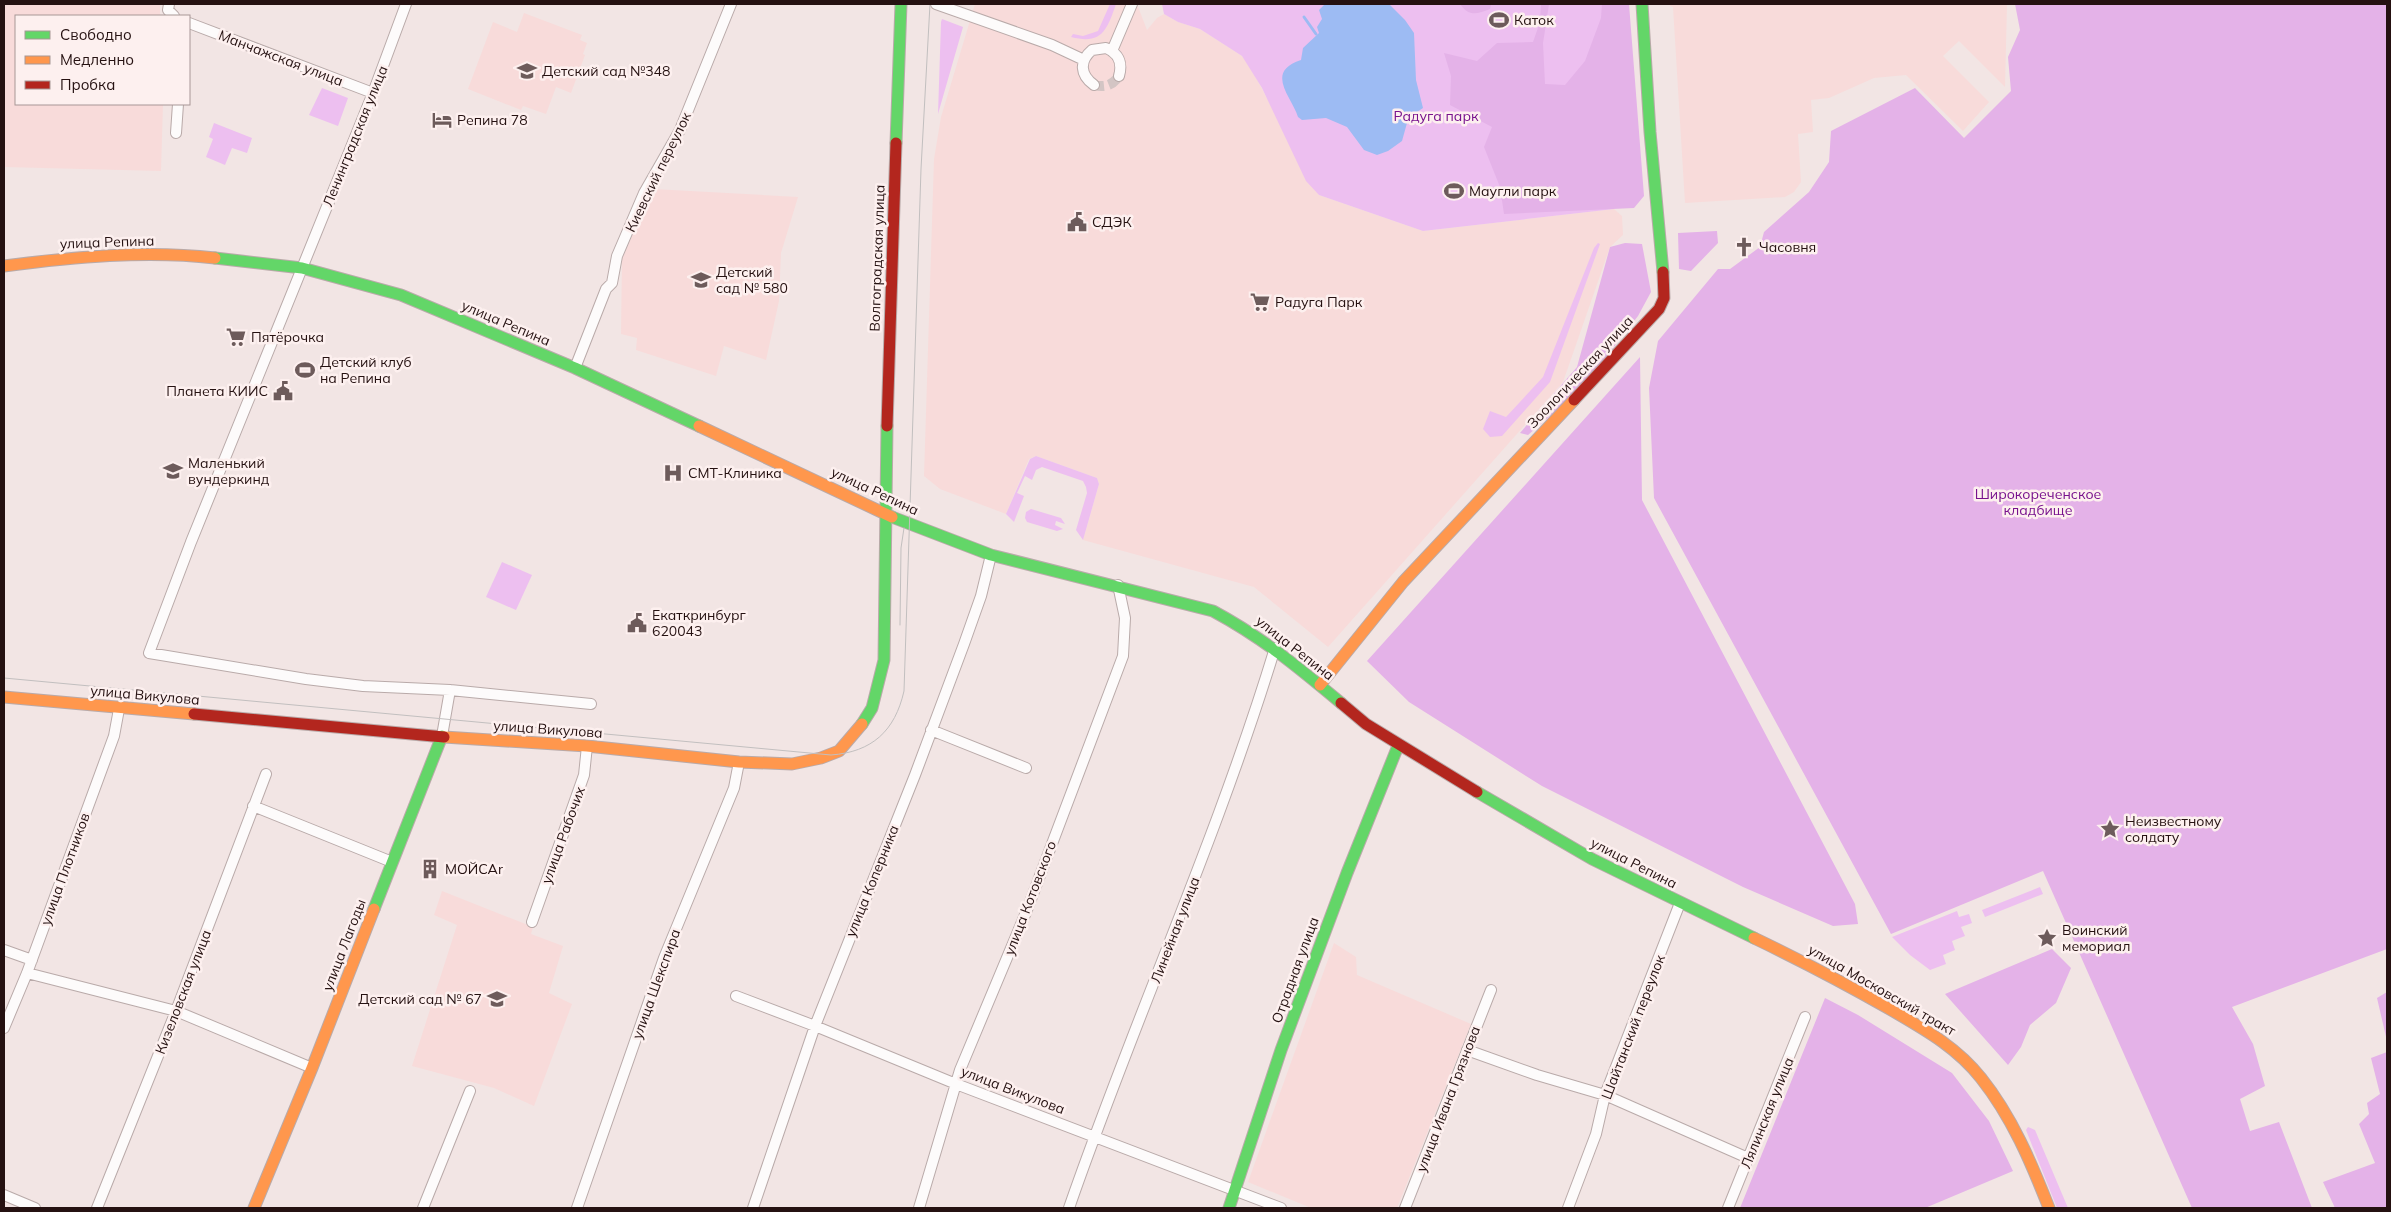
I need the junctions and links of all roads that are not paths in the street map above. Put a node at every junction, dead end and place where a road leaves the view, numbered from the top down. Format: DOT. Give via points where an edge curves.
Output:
graph roads {
  1 [pos="169,4"];
  2 [pos="406,4"];
  3 [pos="731,4"];
  4 [pos="901,4"];
  5 [pos="936,4"];
  6 [pos="1132,4"];
  7 [pos="1642,4"];
  8 [pos="173,15"];
  9 [pos="190,23"];
  10 [pos="1112,50"];
  11 [pos="1084,60"];
  12 [pos="1119,76"];
  13 [pos="1094,85"];
  14 [pos="373,93"];
  15 [pos="178,105"];
  16 [pos="176,133"];
  17 [pos="4,266"];
  18 [pos="302,268"];
  19 [pos="575,368"];
  20 [pos="885,514"];
  21 [pos="991,555"];
  22 [pos="1118,585"];
  23 [pos="1275,648"];
  24 [pos="1320,685"];
  25 [pos="450,690"];
  26 [pos="4,697"];
  27 [pos="591,704"];
  28 [pos="119,709"];
  29 [pos="932,730"];
  30 [pos="442,736"];
  31 [pos="587,746"];
  32 [pos="1398,746"];
  33 [pos="739,762"];
  34 [pos="1026,768"];
  35 [pos="266,774"];
  36 [pos="253,806"];
  37 [pos="392,862"];
  38 [pos="1680,903"];
  39 [pos="532,922"];
  40 [pos="4,950"];
  41 [pos="32,960"];
  42 [pos="27,973"];
  43 [pos="1491,990"];
  44 [pos="736,996"];
  45 [pos="176,1011"];
  46 [pos="1805,1017"];
  47 [pos="815,1026"];
  48 [pos="4,1028"];
  49 [pos="1467,1050"];
  50 [pos="312,1068"];
  51 [pos="956,1084"];
  52 [pos="470,1091"];
  53 [pos="1605,1095"];
  54 [pos="1094,1137"];
  55 [pos="1748,1158"];
  56 [pos="1235,1190"];
  57 [pos="4,1195"];
  58 [pos="35,1208"];
  59 [pos="97,1208"];
  60 [pos="254,1208"];
  61 [pos="423,1208"];
  62 [pos="576,1208"];
  63 [pos="753,1208"];
  64 [pos="919,1208"];
  65 [pos="1069,1208"];
  66 [pos="1229,1208"];
  67 [pos="1280,1208"];
  68 [pos="1405,1208"];
  69 [pos="1568,1208"];
  70 [pos="1728,1208"];
  71 [pos="2049,1208"];
  1 -- 8 [label="street" via="168,10"];
  2 -- 14 [label="street, Ленинградская улица"];
  3 -- 19 [label="street, Киевский переулок" via="680,130 644,193 617,256 612,283 606,290"];
  4 -- 20 [label="street, Волгоградская улица"];
  5 -- 11 [label="street" via="1052,45"];
  6 -- 10 [label="street"];
  7 -- 24 [label="street, Зоологическая улица" via="1664,298 1659,308 1403,582"];
  9 -- 14 [label="street, Манчажская улица"];
  10 -- 11 [label="street" via="1099,48 1087,54"];
  10 -- 12 [label="street" via="1120,62"];
  11 -- 13 [label="street" via="1084,75"];
  14 -- 18 [label="street, Ленинградская улица"];
  15 -- 16 [label="street"];
  17 -- 18 [label="street, улица Репина" via="81,256 195,256"];
  18 -- 19 [label="street, улица Репина" via="401,295"];
  18 -- 25 [label="street, Ленинградская улица" via="149,653 306,679 363,686"];
  19 -- 20 [label="street, улица Репина"];
  20 -- 21 [label="street, улица Репина"];
  20 -- 33 [label="street, улица Викулова" via="884,660 880,683 866,720 839,751 821,758 792,764"];
  21 -- 22 [label="street, улица Репина"];
  21 -- 29 [label="street, улица Коперника" via="981,596"];
  22 -- 23 [label="street, улица Репина" via="1213,611"];
  22 -- 51 [label="street, улица Котовского" via="1124,618 1123,656 1027,910"];
  23 -- 24 [label="street, улица Репина"];
  23 -- 54 [label="street, Линейная улица" via="1215,828"];
  24 -- 32 [label="street, улица Репина"];
  25 -- 27 [label="street"];
  25 -- 30 [label="street, улица Лагоды"];
  26 -- 28 [label="street, улица Викулова"];
  28 -- 30 [label="street, улица Викулова"];
  28 -- 41 [label="street, улица Плотников" via="114,736"];
  29 -- 34 [label="street"];
  29 -- 47 [label="street, улица Коперника"];
  30 -- 31 [label="street, улица Викулова"];
  30 -- 37 [label="street, улица Лагоды"];
  31 -- 33 [label="street, улица Викулова"];
  31 -- 39 [label="street, улица Рабочих" via="585,772"];
  32 -- 38 [label="street, улица Репина" via="1532,826"];
  32 -- 56 [label="street, Отрадная улица" via="1384,775 1281,1050"];
  33 -- 62 [label="street, улица Шекспира" via="734,788 664,958"];
  35 -- 36 [label="street, Кизеловская улица"];
  36 -- 37 [label="street"];
  36 -- 45 [label="street, Кизеловская улица"];
  37 -- 50 [label="street, улица Лагоды"];
  38 -- 53 [label="street, Шайтанский переулок"];
  38 -- 71 [label="street, улица Московский тракт" via="1823,971 1961,1054 2005,1110 2029,1157"];
  40 -- 41 [label="street"];
  41 -- 42 [label="street, улица Плотников"];
  42 -- 45 [label="street"];
  42 -- 48 [label="street, улица Плотников"];
  43 -- 49 [label="street, улица Ивана Грязнова"];
  44 -- 47 [label="street, улица Викулова"];
  45 -- 50 [label="street"];
  45 -- 59 [label="street, Кизеловская улица"];
  46 -- 55 [label="street, Лялинская улица"];
  47 -- 51 [label="street, улица Викулова"];
  47 -- 63 [label="street, улица Коперника"];
  49 -- 53 [label="street"];
  49 -- 68 [label="street, улица Ивана Грязнова"];
  50 -- 60 [label="street, улица Лагоды"];
  51 -- 54 [label="street, улица Викулова"];
  51 -- 64 [label="street, улица Котовского"];
  52 -- 61 [label="street"];
  53 -- 55 [label="street"];
  53 -- 69 [label="street, Шайтанский переулок" via="1596,1134"];
  54 -- 56 [label="street, улица Викулова"];
  54 -- 65 [label="street, Линейная улица"];
  55 -- 70 [label="street, Лялинская улица"];
  56 -- 66 [label="street, Отрадная улица"];
  56 -- 67 [label="street, улица Викулова"];
  57 -- 58 [label="street"];
}
